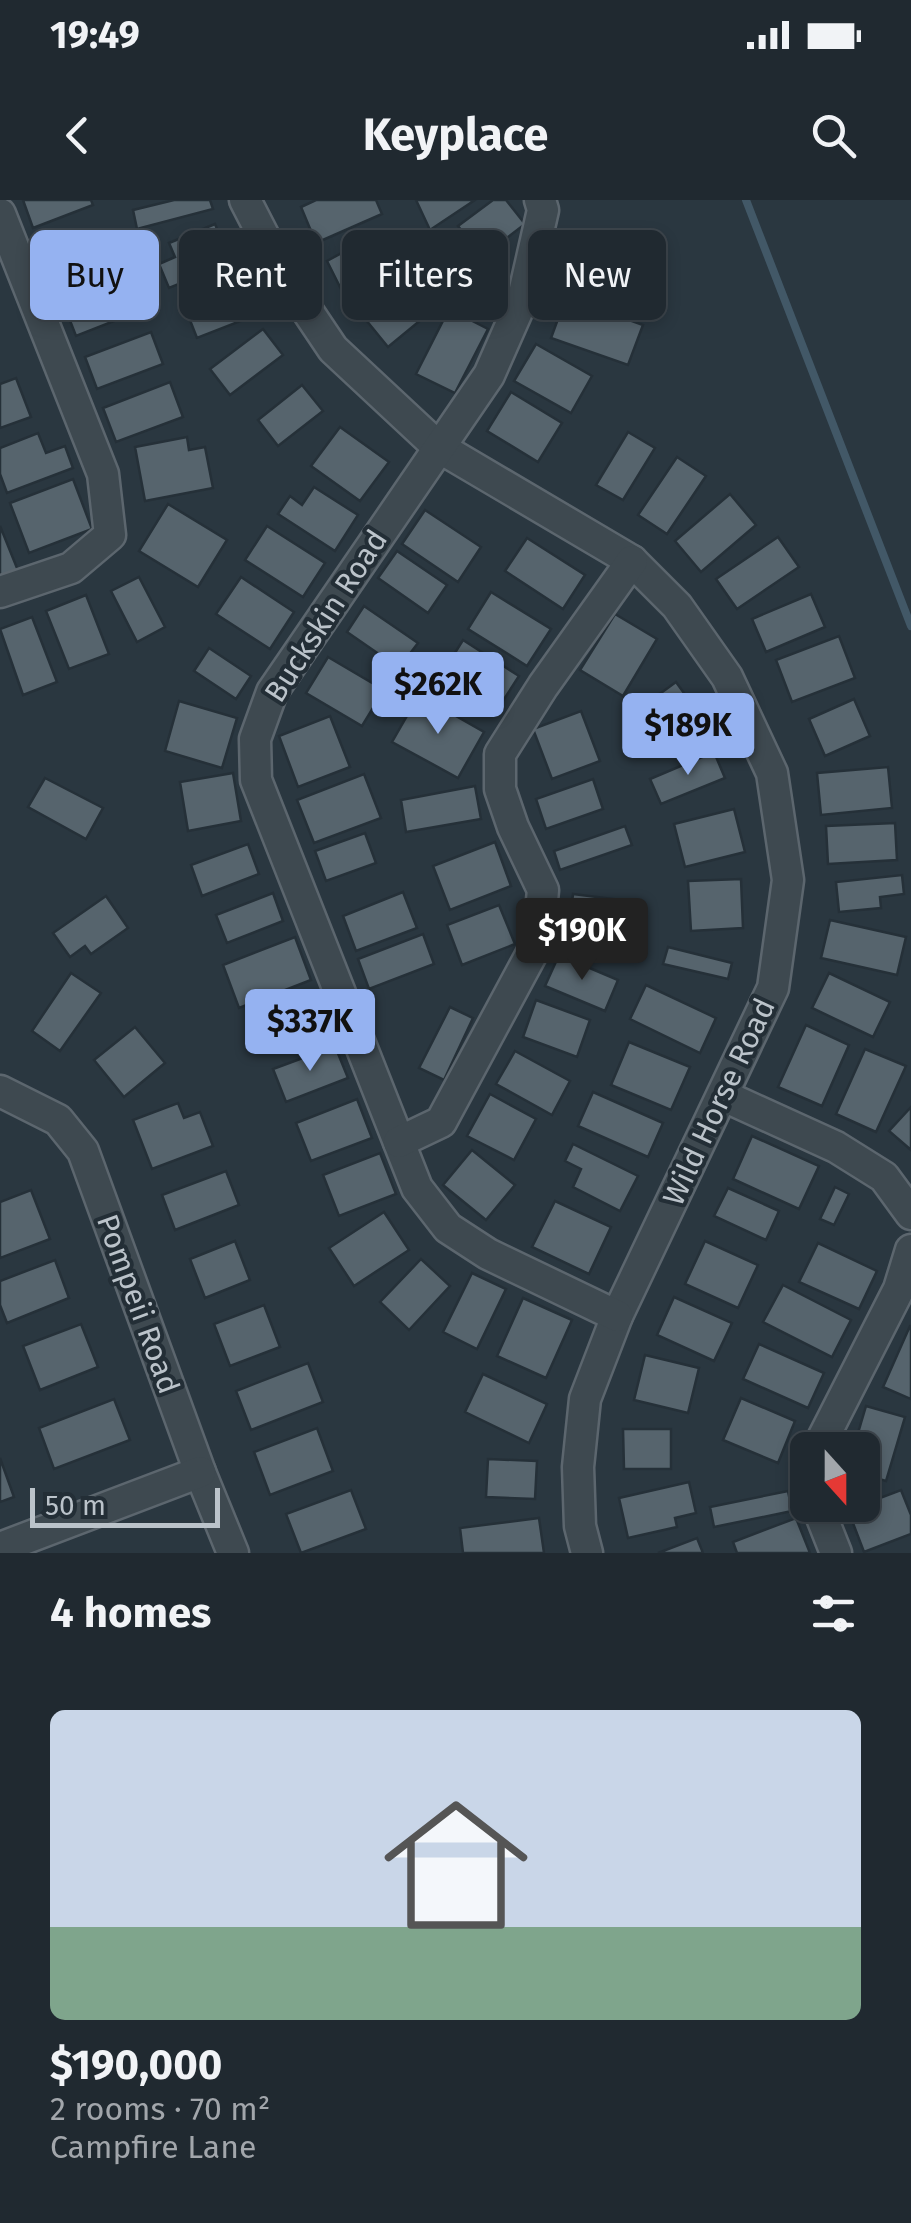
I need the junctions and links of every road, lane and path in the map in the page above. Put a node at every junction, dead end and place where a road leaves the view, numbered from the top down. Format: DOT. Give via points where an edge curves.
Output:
graph roads {
  1 [pos="245,200"];
  2 [pos="540,200"];
  3 [pos="0,214"];
  4 [pos="437,446"];
  5 [pos="632,561"];
  6 [pos="0,592"];
  7 [pos="0,1090"];
  8 [pos="724,1096"];
  9 [pos="399,1142"];
  10 [pos="911,1214"];
  11 [pos="911,1250"];
  12 [pos="905,1292"];
  13 [pos="617,1316"];
  14 [pos="826,1432"];
  15 [pos="200,1472"];
  16 [pos="824,1522"];
  17 [pos="0,1548"];
  18 [pos="233,1553"];
  19 [pos="586,1553"];
  20 [pos="836,1553"];
  1 -- 4 [label="street, Wild Horse Road" via="284,276 333,349"];
  2 -- 4 [label="street, Buckskin Road" via="523,298 489,374"];
  3 -- 6 [label="street" via="103,474 110,536 71,568"];
  4 -- 5 [label="street, Wild Horse Road"];
  4 -- 9 [label="street, Buckskin Road" via="272,692 256,739 256,780"];
  5 -- 8 [label="street, Wild Horse Road" via="677,606 728,677 772,774 788,880 773,988"];
  5 -- 9 [label="street" via="500,754 500,789 543,890 538,942 441,1122"];
  7 -- 15 [label="street, Pompeii Road" via="58,1120 82,1151"];
  8 -- 10 [label="street" via="884,1176"];
  8 -- 13 [label="street, Wild Horse Road"];
  9 -- 13 [label="street, Buckskin Road" via="417,1188 448,1228"];
  11 -- 12 [label="street"];
  12 -- 14 [label="street"];
  13 -- 19 [label="street, Wild Horse Road" via="586,1399 578,1467"];
  15 -- 17 [label="street"];
  15 -- 18 [label="street, Pompeii Road"];
  16 -- 20 [label="street"];
}
